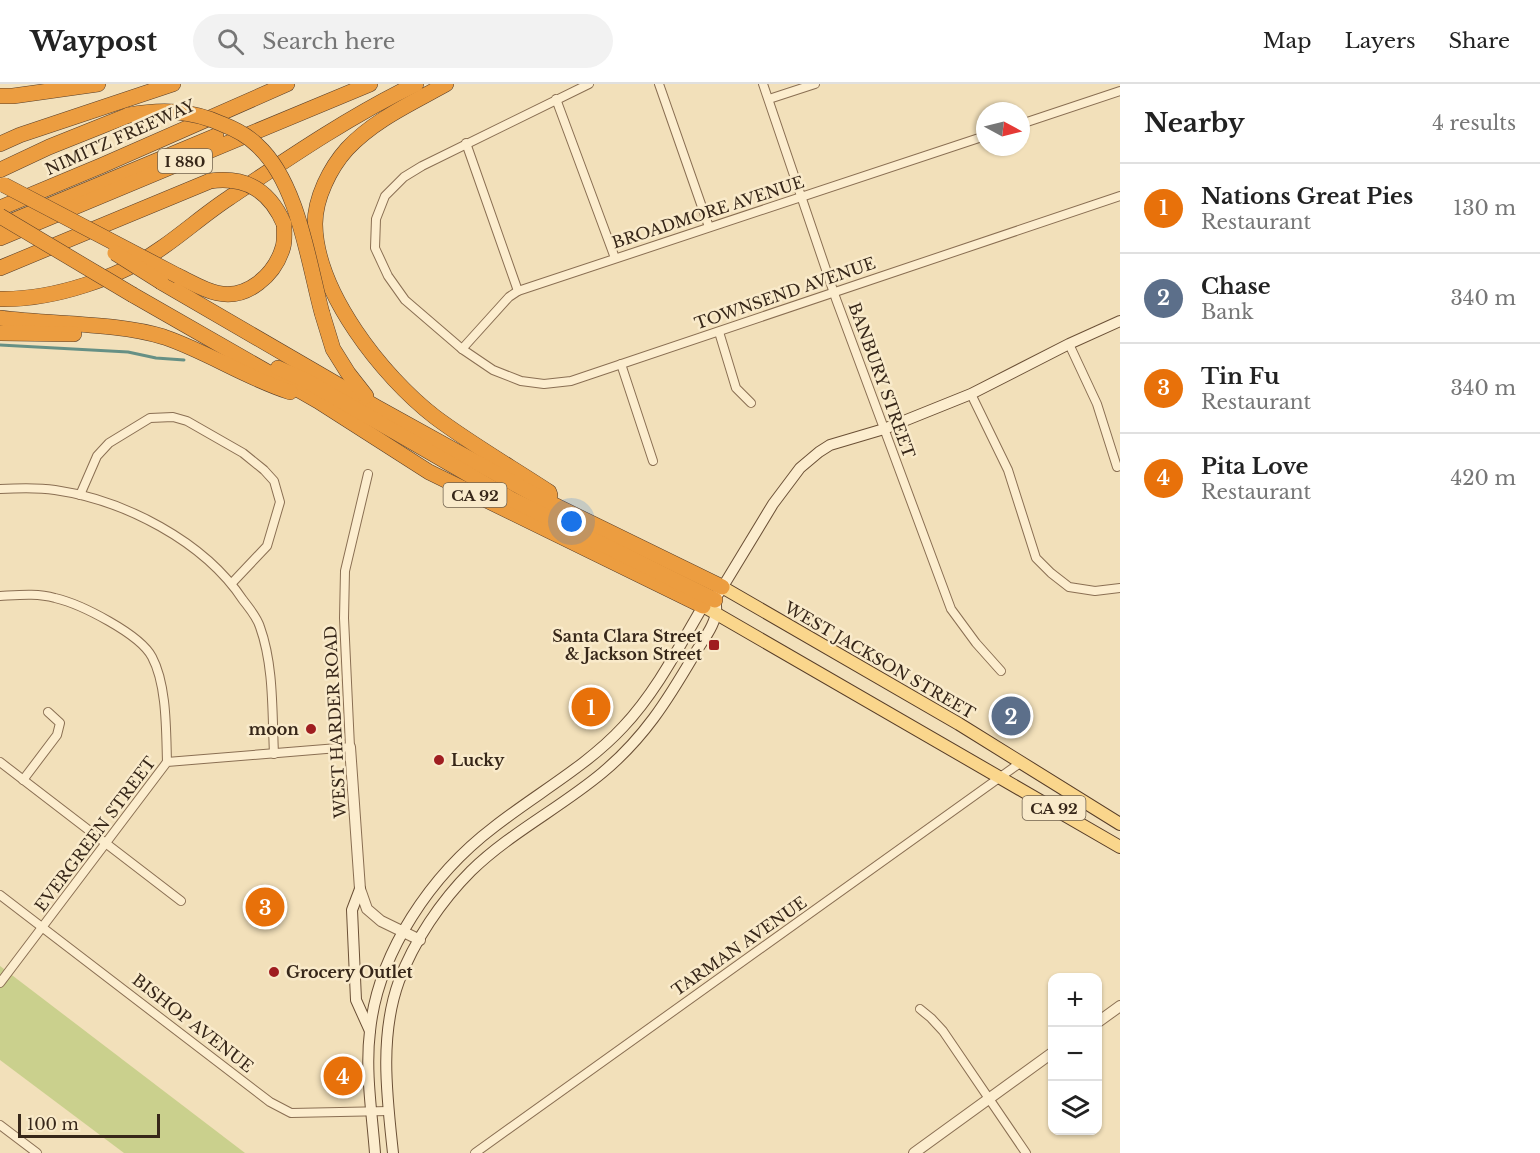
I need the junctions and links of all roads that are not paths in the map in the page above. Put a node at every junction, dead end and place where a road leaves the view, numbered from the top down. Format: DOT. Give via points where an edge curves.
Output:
graph roads {
  1 [pos="98,84"];
  2 [pos="173,84"];
  3 [pos="287,84"];
  4 [pos="341,84"];
  5 [pos="370,84"];
  6 [pos="416,84"];
  7 [pos="446,84"];
  8 [pos="589,84"];
  9 [pos="659,84"];
  10 [pos="763,84"];
  11 [pos="815,84"];
  12 [pos="1120,91"];
  13 [pos="0,96"];
  14 [pos="556,99"];
  15 [pos="769,99"];
  16 [pos="1030,121"];
  17 [pos="976,139"];
  18 [pos="466,143"];
  19 [pos="0,144"];
  20 [pos="1,179"];
  21 [pos="1120,196"];
  22 [pos="801,198"];
  23 [pos="0,208"];
  24 [pos="0,216"];
  25 [pos="0,226"];
  26 [pos="709,227"];
  27 [pos="0,238"];
  28 [pos="615,258"];
  29 [pos="0,268"];
  30 [pos="518,291"];
  31 [pos="834,292"];
  32 [pos="3,299"];
  33 [pos="0,318"];
  34 [pos="1120,321"];
  35 [pos="183,324"];
  36 [pos="719,332"];
  37 [pos="0,333"];
  38 [pos="1069,344"];
  39 [pos="190,348"];
  40 [pos="462,349"];
  41 [pos="621,364"];
  42 [pos="971,394"];
  43 [pos="318,401"];
  44 [pos="751,403"];
  45 [pos="376,407"];
  46 [pos="884,429"];
  47 [pos="653,462"];
  48 [pos="1117,467"];
  49 [pos="368,474"];
  50 [pos="0,489"];
  51 [pos="80,495"];
  52 [pos="553,503"];
  53 [pos="232,583"];
  54 [pos="1120,588"];
  55 [pos="0,596"];
  56 [pos="714,602"];
  57 [pos="1001,671"];
  58 [pos="48,712"];
  59 [pos="350,747"];
  60 [pos="274,754"];
  61 [pos="0,762"];
  62 [pos="167,762"];
  63 [pos="1020,763"];
  64 [pos="1000,777"];
  65 [pos="23,780"];
  66 [pos="1120,824"];
  67 [pos="107,842"];
  68 [pos="1120,847"];
  69 [pos="360,889"];
  70 [pos="0,895"];
  71 [pos="182,901"];
  72 [pos="43,927"];
  73 [pos="404,932"];
  74 [pos="420,940"];
  75 [pos="0,983"];
  76 [pos="1120,1006"];
  77 [pos="920,1009"];
  78 [pos="1102,1019"];
  79 [pos="370,1031"];
  80 [pos="1048,1057"];
  81 [pos="989,1098"];
  82 [pos="371,1111"];
  83 [pos="389,1111"];
  84 [pos="0,1125"];
  85 [pos="392,1150"];
  86 [pos="375,1151"];
  87 [pos="38,1153"];
  88 [pos="475,1153"];
  89 [pos="914,1153"];
  90 [pos="1026,1153"];
  1 -- 13 [label="highway"];
  2 -- 19 [label="highway"];
  3 -- 23 [label="highway, NIMITZ FREEWAY / I 880"];
  4 -- 25 [label="highway, I 880"];
  5 -- 27 [label="highway, I 880"];
  6 -- 32 [label="highway" via="328,131 210,210 162,248 118,272 62,292"];
  7 -- 52 [label="highway" via="381,121 346,150 322,192 315,221 316,239 332,289 357,335 377,360 434,416 549,492"];
  8 -- 14 [label="street, TOWNSEND AVENUE"];
  9 -- 26 [label="street"];
  10 -- 15 [label="street, BANBURY STREET"];
  11 -- 15 [label="street"];
  12 -- 16 [label="street"];
  14 -- 18 [label="street, TOWNSEND AVENUE"];
  14 -- 28 [label="street"];
  15 -- 22 [label="street, BANBURY STREET"];
  17 -- 22 [label="street, BROADMORE AVENUE"];
  18 -- 30 [label="street"];
  18 -- 40 [label="street, TOWNSEND AVENUE" via="404,177 385,196 376,219 375,249 405,300"];
  20 -- 29 [label="highway, bridge" via="178,276 218,293 235,294 258,284 273,269 283,249 284,224 271,200 258,190 242,181 210,181"];
  20 -- 45 [label="highway, CA 92, bridge" via="161,282"];
  20 -- 45 [label="highway, bridge" via="49,147 129,115 169,111 202,116 236,130 256,143 278,170 290,195 333,349"];
  21 -- 31 [label="street, TOWNSEND AVENUE"];
  22 -- 26 [label="street, BROADMORE AVENUE"];
  22 -- 31 [label="street, BANBURY STREET"];
  24 -- 35 [label="highway, CA 92, bridge"];
  26 -- 28 [label="street, BROADMORE AVENUE"];
  28 -- 30 [label="street, BROADMORE AVENUE"];
  30 -- 40 [label="street, BROADMORE AVENUE"];
  31 -- 36 [label="street, TOWNSEND AVENUE"];
  31 -- 46 [label="street, BANBURY STREET"];
  33 -- 39 [label="highway" via="126,329"];
  34 -- 38 [label="main road"];
  35 -- 43 [label="highway, CA 92"];
  35 -- 56 [label="highway" via="307,381 511,499"];
  36 -- 41 [label="street, TOWNSEND AVENUE"];
  36 -- 44 [label="street" via="736,388"];
  37 -- 39 [label="highway" via="117,336"];
  38 -- 42 [label="main road"];
  38 -- 48 [label="street" via="1097,404"];
  39 -- 43 [label="highway" via="266,384"];
  40 -- 41 [label="street, TOWNSEND AVENUE" via="493,370 521,381 544,384 571,381"];
  41 -- 47 [label="street"];
  42 -- 46 [label="main road"];
  42 -- 54 [label="street" via="1008,470 1036,558 1069,587 1095,591"];
  43 -- 56 [label="highway, CA 92" via="429,472"];
  45 -- 52 [label="highway, CA 92"];
  46 -- 56 [label="main road" via="830,446 802,466 768,511"];
  46 -- 57 [label="street, BANBURY STREET" via="951,609"];
  49 -- 59 [label="street, WEST HARDER ROAD" via="345,571"];
  50 -- 51 [label="street" via="28,488"];
  51 -- 53 [label="street" via="125,510 172,533 207,557"];
  51 -- 53 [label="street" via="97,456 109,443 150,418 187,421 243,453 274,481 280,502 267,546"];
  52 -- 56 [label="highway, CA 92"];
  53 -- 60 [label="street" via="260,624 267,648"];
  55 -- 62 [label="street" via="35,595 73,604 143,645 153,659 161,686"];
  56 -- 63 [label="main road, WEST JACKSON STREET / CA 92" via="959,724"];
  56 -- 64 [label="main road, CA 92"];
  56 -- 73 [label="main road" via="624,727 478,840 429,894"];
  56 -- 74 [label="main road" via="663,707 644,732 603,772 503,843 471,872 441,906"];
  58 -- 65 [label="street" via="60,723 57,735"];
  59 -- 60 [label="street, EVERGREEN STREET"];
  59 -- 69 [label="main road, WEST HARDER ROAD"];
  60 -- 62 [label="street, EVERGREEN STREET"];
  61 -- 65 [label="street"];
  62 -- 67 [label="street, EVERGREEN STREET"];
  63 -- 64 [label="street, TARMAN AVENUE"];
  63 -- 66 [label="main road, CA 92"];
  64 -- 68 [label="main road, CA 92"];
  64 -- 88 [label="street, TARMAN AVENUE"];
  65 -- 67 [label="street"];
  67 -- 71 [label="street"];
  67 -- 72 [label="street, EVERGREEN STREET"];
  69 -- 73 [label="main road, WEST HARDER ROAD" via="367,909"];
  69 -- 79 [label="main road" via="352,910 356,1000"];
  70 -- 72 [label="street, BISHOP AVENUE"];
  72 -- 75 [label="street, EVERGREEN STREET"];
  72 -- 82 [label="street, BISHOP AVENUE" via="270,1102 291,1113"];
  73 -- 74 [label="main road, WEST HARDER ROAD"];
  73 -- 79 [label="main road" via="381,981"];
  74 -- 83 [label="main road" via="398,984 390,1024 386,1072"];
  76 -- 78 [label="main road"];
  77 -- 81 [label="street" via="943,1031"];
  79 -- 82 [label="main road"];
  80 -- 81 [label="main road"];
  81 -- 89 [label="main road"];
  81 -- 90 [label="street"];
  82 -- 83 [label="street, BISHOP AVENUE"];
  82 -- 86 [label="main road"];
  83 -- 85 [label="main road"];
  84 -- 87 [label="street"];
  85 -- 86 [label="main road"];
}
